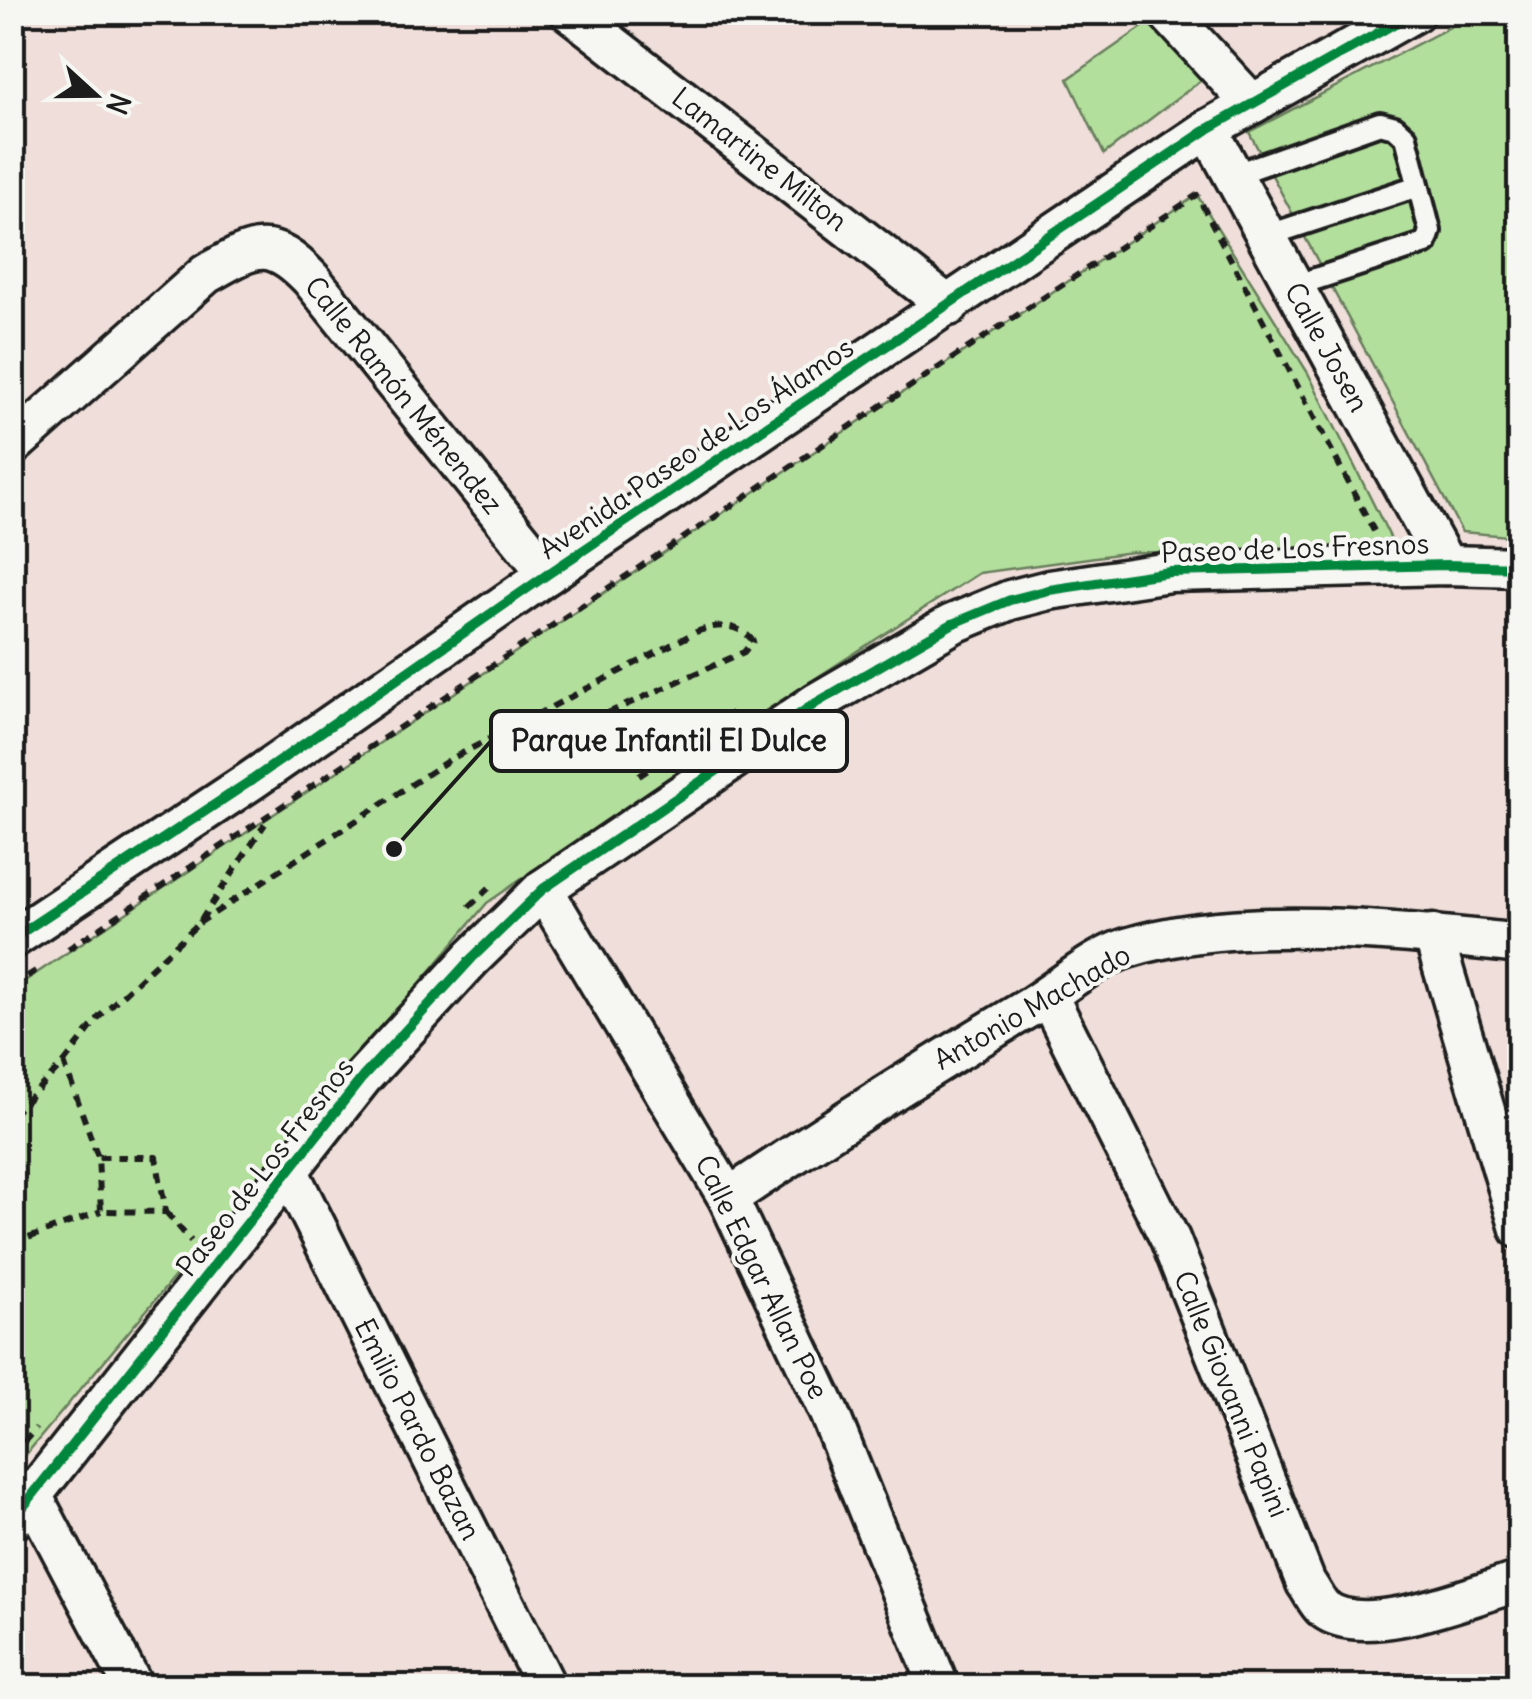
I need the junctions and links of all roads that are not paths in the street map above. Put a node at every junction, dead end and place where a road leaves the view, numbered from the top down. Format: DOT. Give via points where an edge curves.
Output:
graph roads {
  1 [pos="570,12"];
  2 [pos="1167,12"];
  3 [pos="1415,12"];
  4 [pos="1252,104"];
  5 [pos="1208,129"];
  6 [pos="1233,175"];
  7 [pos="1418,186"];
  8 [pos="1266,236"];
  9 [pos="1294,286"];
  10 [pos="950,306"];
  11 [pos="12,446"];
  12 [pos="1446,565"];
  13 [pos="1520,567"];
  14 [pos="548,574"];
  15 [pos="543,889"];
  16 [pos="1433,934"];
  17 [pos="12,939"];
  18 [pos="1520,944"];
  19 [pos="1048,996"];
  20 [pos="289,1172"];
  21 [pos="728,1198"];
  22 [pos="1520,1229"];
  23 [pos="23,1509"];
  24 [pos="1520,1581"];
  25 [pos="133,1686"];
  26 [pos="546,1686"];
  27 [pos="938,1686"];
  1 -- 10 [label="street, Lamartine Milton"];
  2 -- 4 [label="street"];
  3 -- 4 [label="street, Avenida Paseo de Los Álamos"];
  4 -- 5 [label="street, Avenida Paseo de Los Álamos"];
  5 -- 6 [label="street, Calle Josen"];
  5 -- 10 [label="street, Avenida Paseo de Los Álamos"];
  6 -- 7 [label="lane" via="1380,122 1406,137"];
  6 -- 8 [label="street, Calle Josen"];
  7 -- 8 [label="lane"];
  7 -- 9 [label="lane" via="1430,232 1426,242"];
  8 -- 9 [label="street, Calle Josen"];
  9 -- 12 [label="street, Calle Josen"];
  10 -- 14 [label="street, Avenida Paseo de Los Álamos"];
  11 -- 14 [label="street, Calle Ramón Ménendez" via="206,274 251,251 283,253 311,279"];
  12 -- 13 [label="street, Paseo de Los Fresnos"];
  12 -- 15 [label="street, Paseo de Los Fresnos" via="1170,572 1010,600 952,624 816,703"];
  14 -- 17 [label="street, Avenida Paseo de Los Álamos"];
  15 -- 20 [label="street, Paseo de Los Fresnos" via="362,1078"];
  15 -- 21 [label="street, Calle Edgar Allan Poe"];
  16 -- 18 [label="street, Antonio Machado"];
  16 -- 19 [label="street, Antonio Machado" via="1273,928 1171,937 1122,949"];
  16 -- 22 [label="street"];
  19 -- 21 [label="street, Antonio Machado"];
  19 -- 24 [label="street, Calle Giovanni Papini" via="1170,1239 1306,1583 1323,1608 1348,1620 1380,1622"];
  20 -- 23 [label="street, Paseo de Los Fresnos"];
  20 -- 26 [label="street, Emilio Pardo Bazan"];
  21 -- 27 [label="street, Calle Edgar Allan Poe" via="828,1413"];
  23 -- 25 [label="street"];
}
